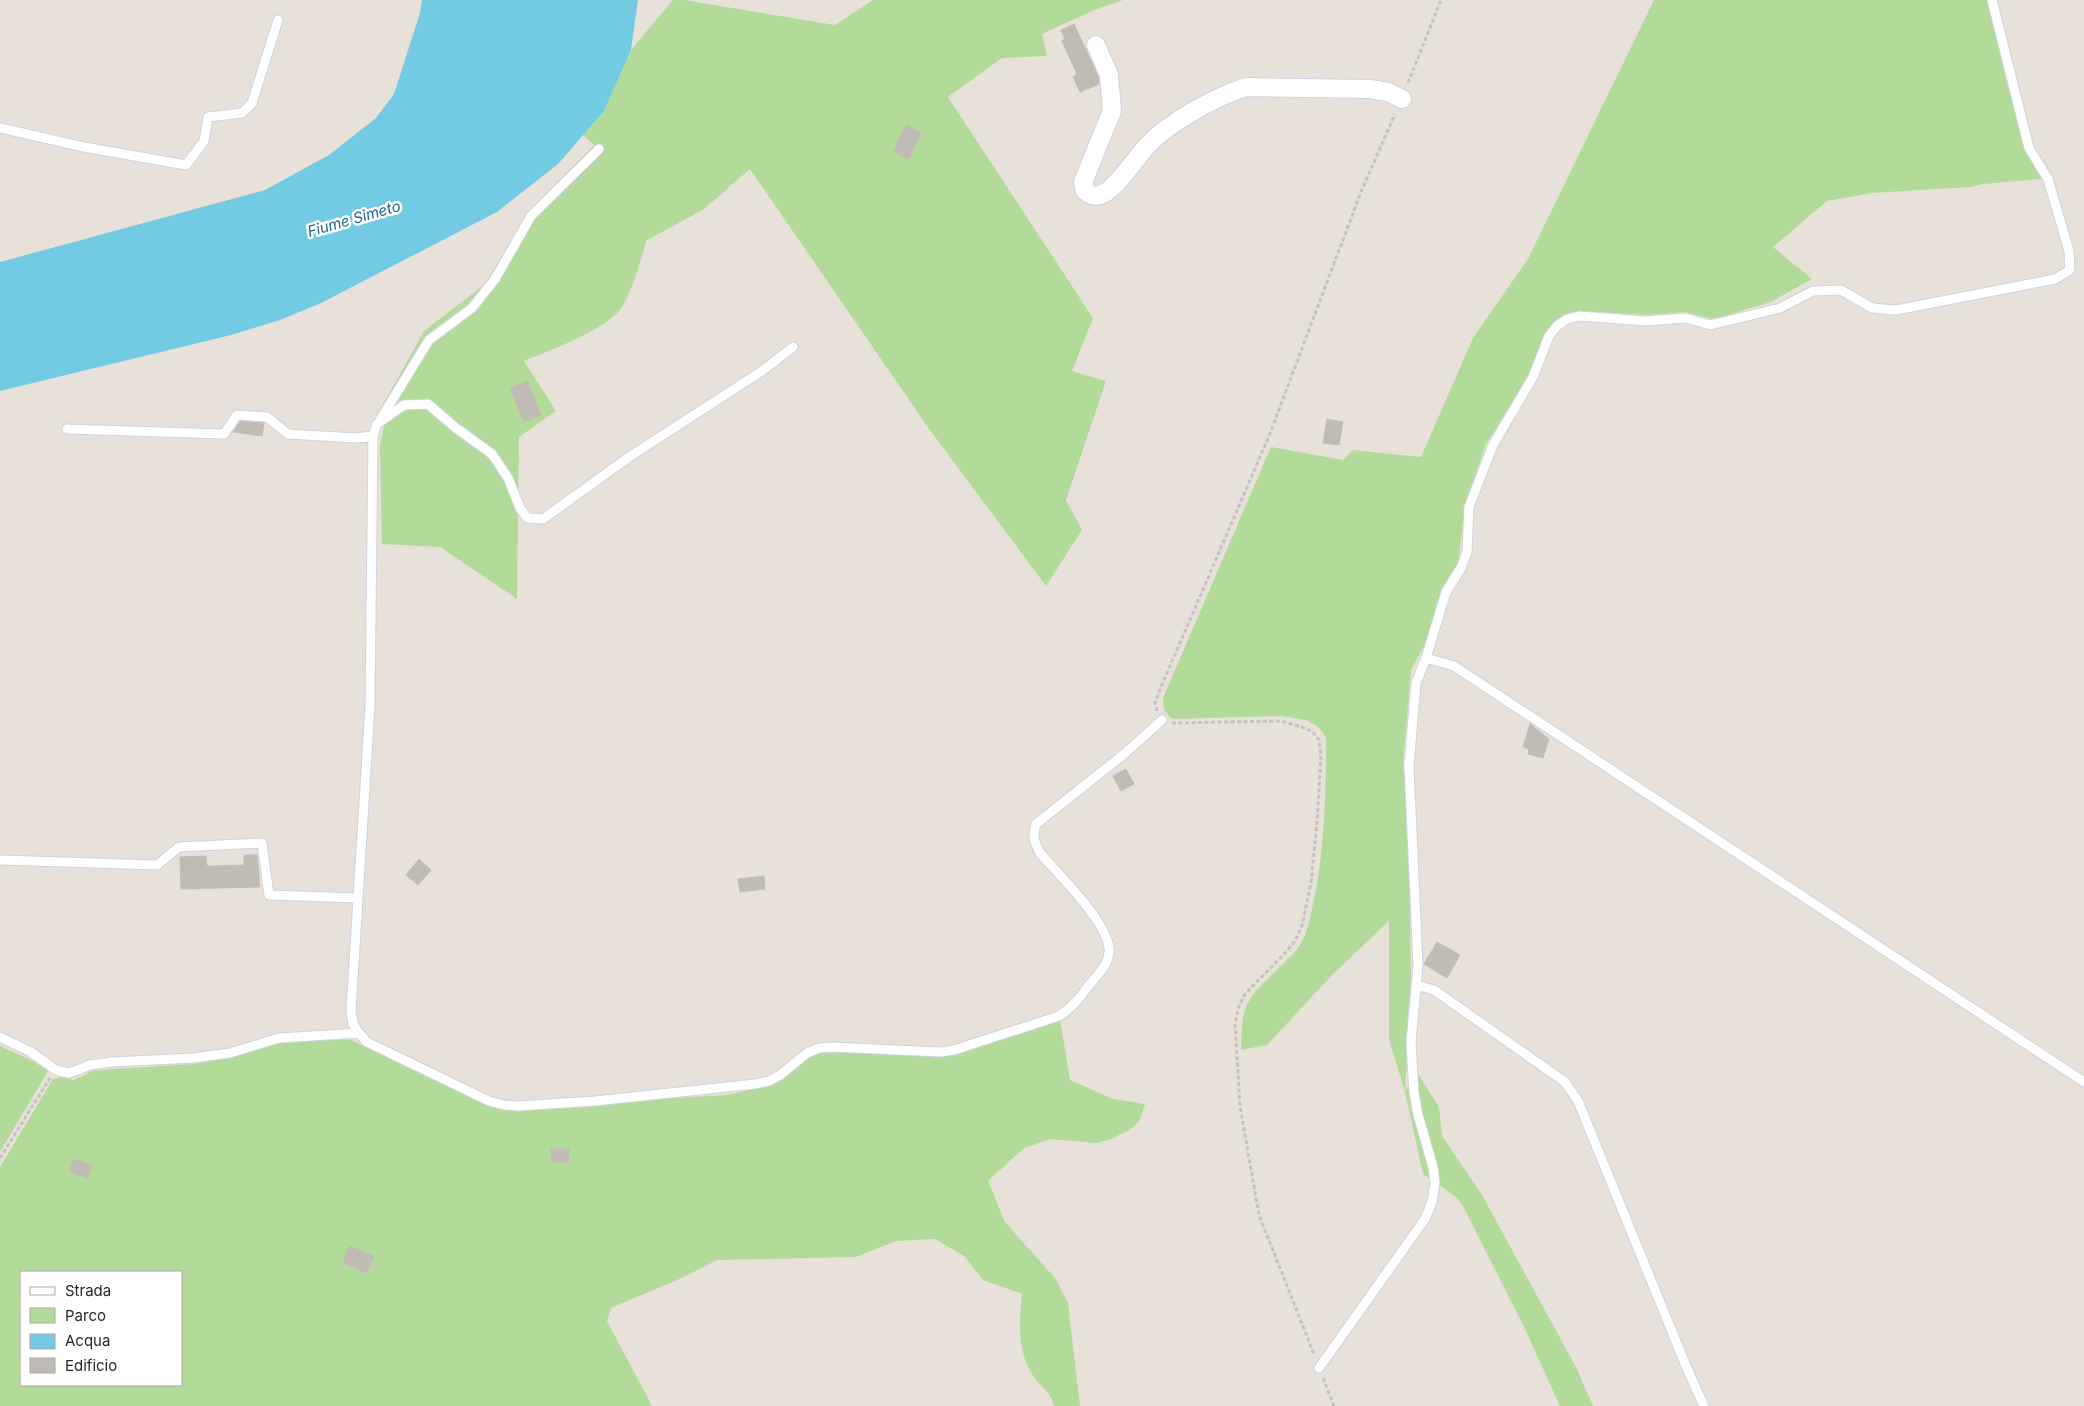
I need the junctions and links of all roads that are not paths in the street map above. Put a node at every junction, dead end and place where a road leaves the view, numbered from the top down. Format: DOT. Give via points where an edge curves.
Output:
graph roads {
  1 [pos="1992,0"];
  2 [pos="278,20"];
  3 [pos="1096,45"];
  4 [pos="1402,99"];
  5 [pos="0,128"];
  6 [pos="600,149"];
  7 [pos="793,347"];
  8 [pos="377,424"];
  9 [pos="67,429"];
  10 [pos="373,436"];
  11 [pos="1426,658"];
  12 [pos="1162,720"];
  13 [pos="0,860"];
  14 [pos="358,898"];
  15 [pos="1416,985"];
  16 [pos="359,1033"];
  17 [pos="0,1037"];
  18 [pos="2084,1082"];
  19 [pos="1320,1368"];
  20 [pos="1704,1406"];
  1 -- 11 [label="lane" via="2029,148 2048,179 2069,251 2070,270 2055,279 1896,310 1872,308 1841,290 1813,291 1780,308 1710,325 1686,318 1646,321 1579,316 1567,319 1549,336 1533,377 1493,445 1469,507 1466,552 1461,568 1446,592"];
  2 -- 5 [label="lane" via="252,103 242,113 208,117 204,140 186,165"];
  3 -- 4 [label="street" via="1109,74 1112,111 1083,182 1085,192 1091,196 1108,191 1148,144 1175,122 1234,90 1246,87 1370,89 1388,92"];
  6 -- 8 [label="lane" via="531,216 495,279 472,308 428,340"];
  7 -- 8 [label="lane" via="762,371 628,457 543,519 527,518 508,478 492,454 428,404 404,405"];
  8 -- 10 [label="lane"];
  9 -- 10 [label="lane" via="224,434 237,415 267,417 288,434"];
  10 -- 14 [label="lane" via="370,706"];
  11 -- 15 [label="lane" via="1416,683 1409,766 1418,956"];
  11 -- 18 [label="lane" via="1454,666"];
  12 -- 16 [label="lane" via="1036,824 1034,843 1091,911 1103,930 1109,953 1103,968 1069,1010 1059,1016 940,1052 819,1048 807,1053 780,1075 755,1084 518,1106 489,1101 367,1042"];
  13 -- 14 [label="lane" via="157,865 179,847 262,843 270,895"];
  14 -- 16 [label="lane" via="351,1012"];
  15 -- 19 [label="lane" via="1412,1071 1418,1115 1433,1167 1432,1202 1425,1219"];
  15 -- 20 [label="lane" via="1434,990 1565,1082 1572,1091"];
  16 -- 17 [label="lane" via="279,1038 230,1052 193,1058 112,1062 90,1065 69,1073 56,1070 31,1052"];
}
